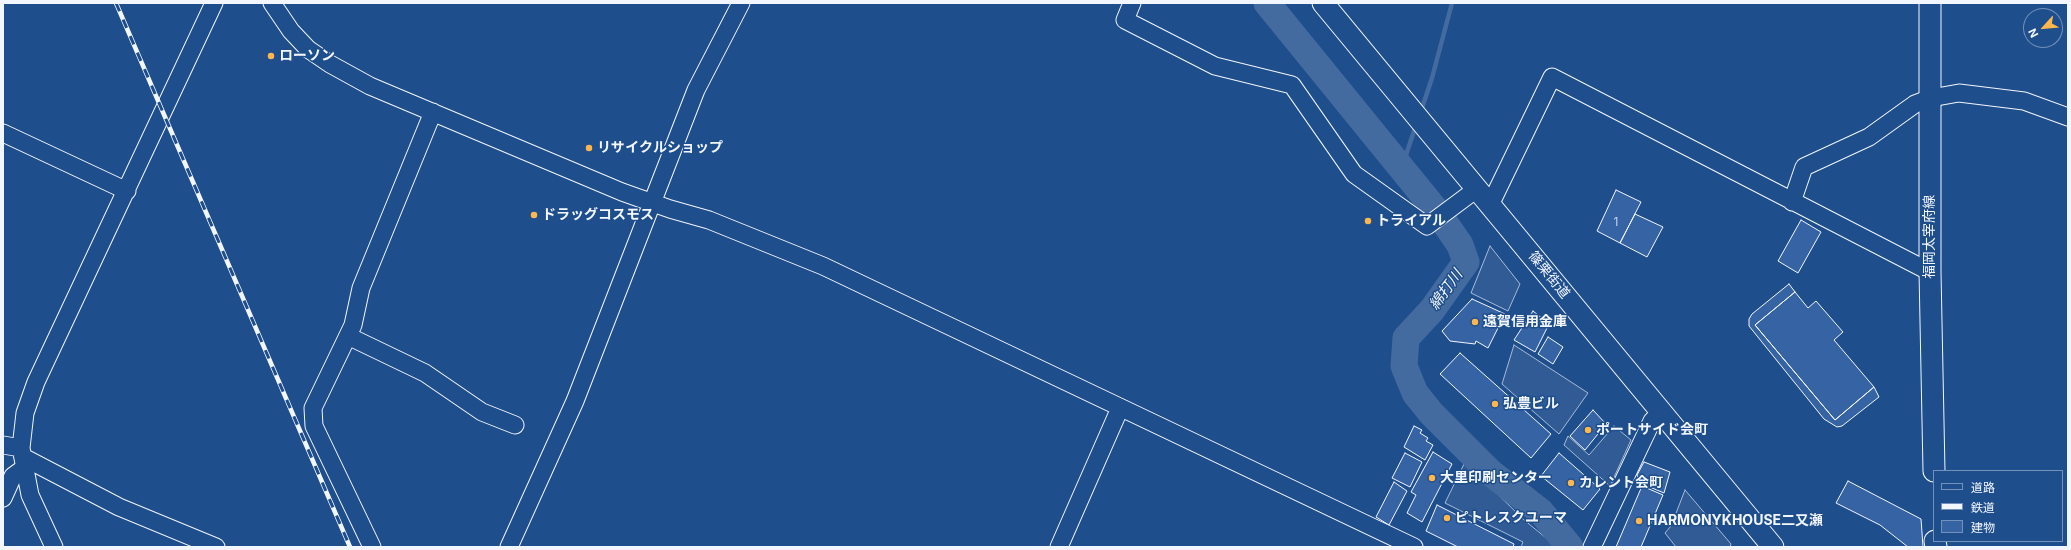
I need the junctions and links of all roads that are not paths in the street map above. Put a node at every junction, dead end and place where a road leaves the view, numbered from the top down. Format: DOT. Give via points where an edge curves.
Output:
graph roads {
  1 [pos="214,3"];
  2 [pos="272,3"];
  3 [pos="742,3"];
  4 [pos="1132,3"];
  5 [pos="1323,3"];
  6 [pos="1930,3"];
  7 [pos="1931,98"];
  8 [pos="433,112"];
  9 [pos="2068,118"];
  10 [pos="3,132"];
  11 [pos="127,191"];
  12 [pos="1484,196"];
  13 [pos="653,202"];
  14 [pos="1792,202"];
  15 [pos="1930,272"];
  16 [pos="348,336"];
  17 [pos="1120,408"];
  18 [pos="1661,412"];
  19 [pos="515,425"];
  20 [pos="3,445"];
  21 [pos="23,458"];
  22 [pos="1934,470"];
  23 [pos="3,498"];
  24 [pos="54,547"];
  25 [pos="216,547"];
  26 [pos="372,547"];
  27 [pos="509,547"];
  28 [pos="1059,547"];
  29 [pos="1414,547"];
  30 [pos="1592,547"];
  31 [pos="1773,547"];
  1 -- 11 [label="street"];
  2 -- 8 [label="street" via="308,49 330,64 370,86"];
  3 -- 13 [label="street" via="696,90"];
  4 -- 12 [label="street" via="1125,20 1215,66 1292,85 1354,174 1427,226"];
  5 -- 12 [label="main road, 篠栗街道"];
  6 -- 7 [label="main road, 福岡太宰府線"];
  7 -- 9 [label="street" via="1959,93 2024,101"];
  7 -- 14 [label="street" via="1915,104 1869,137 1804,167"];
  7 -- 15 [label="main road, 福岡太宰府線"];
  8 -- 13 [label="street" via="622,192"];
  8 -- 16 [label="street" via="361,288"];
  10 -- 11 [label="street"];
  11 -- 21 [label="street" via="36,382 25,413"];
  12 -- 14 [label="street" via="1552,77"];
  12 -- 18 [label="main road, 篠栗街道"];
  13 -- 17 [label="street" via="709,220 823,266"];
  13 -- 27 [label="street" via="575,401"];
  14 -- 15 [label="street"];
  15 -- 22 [label="main road, 福岡太宰府線"];
  16 -- 19 [label="street" via="424,373 482,412"];
  16 -- 26 [label="street" via="314,408 314,426"];
  17 -- 28 [label="street"];
  17 -- 29 [label="street"];
  18 -- 30 [label="street" via="1652,421"];
  18 -- 31 [label="main road, 篠栗街道"];
  20 -- 21 [label="street"];
  21 -- 23 [label="street"];
  21 -- 24 [label="street" via="30,495"];
  21 -- 25 [label="street" via="119,507"];
}
